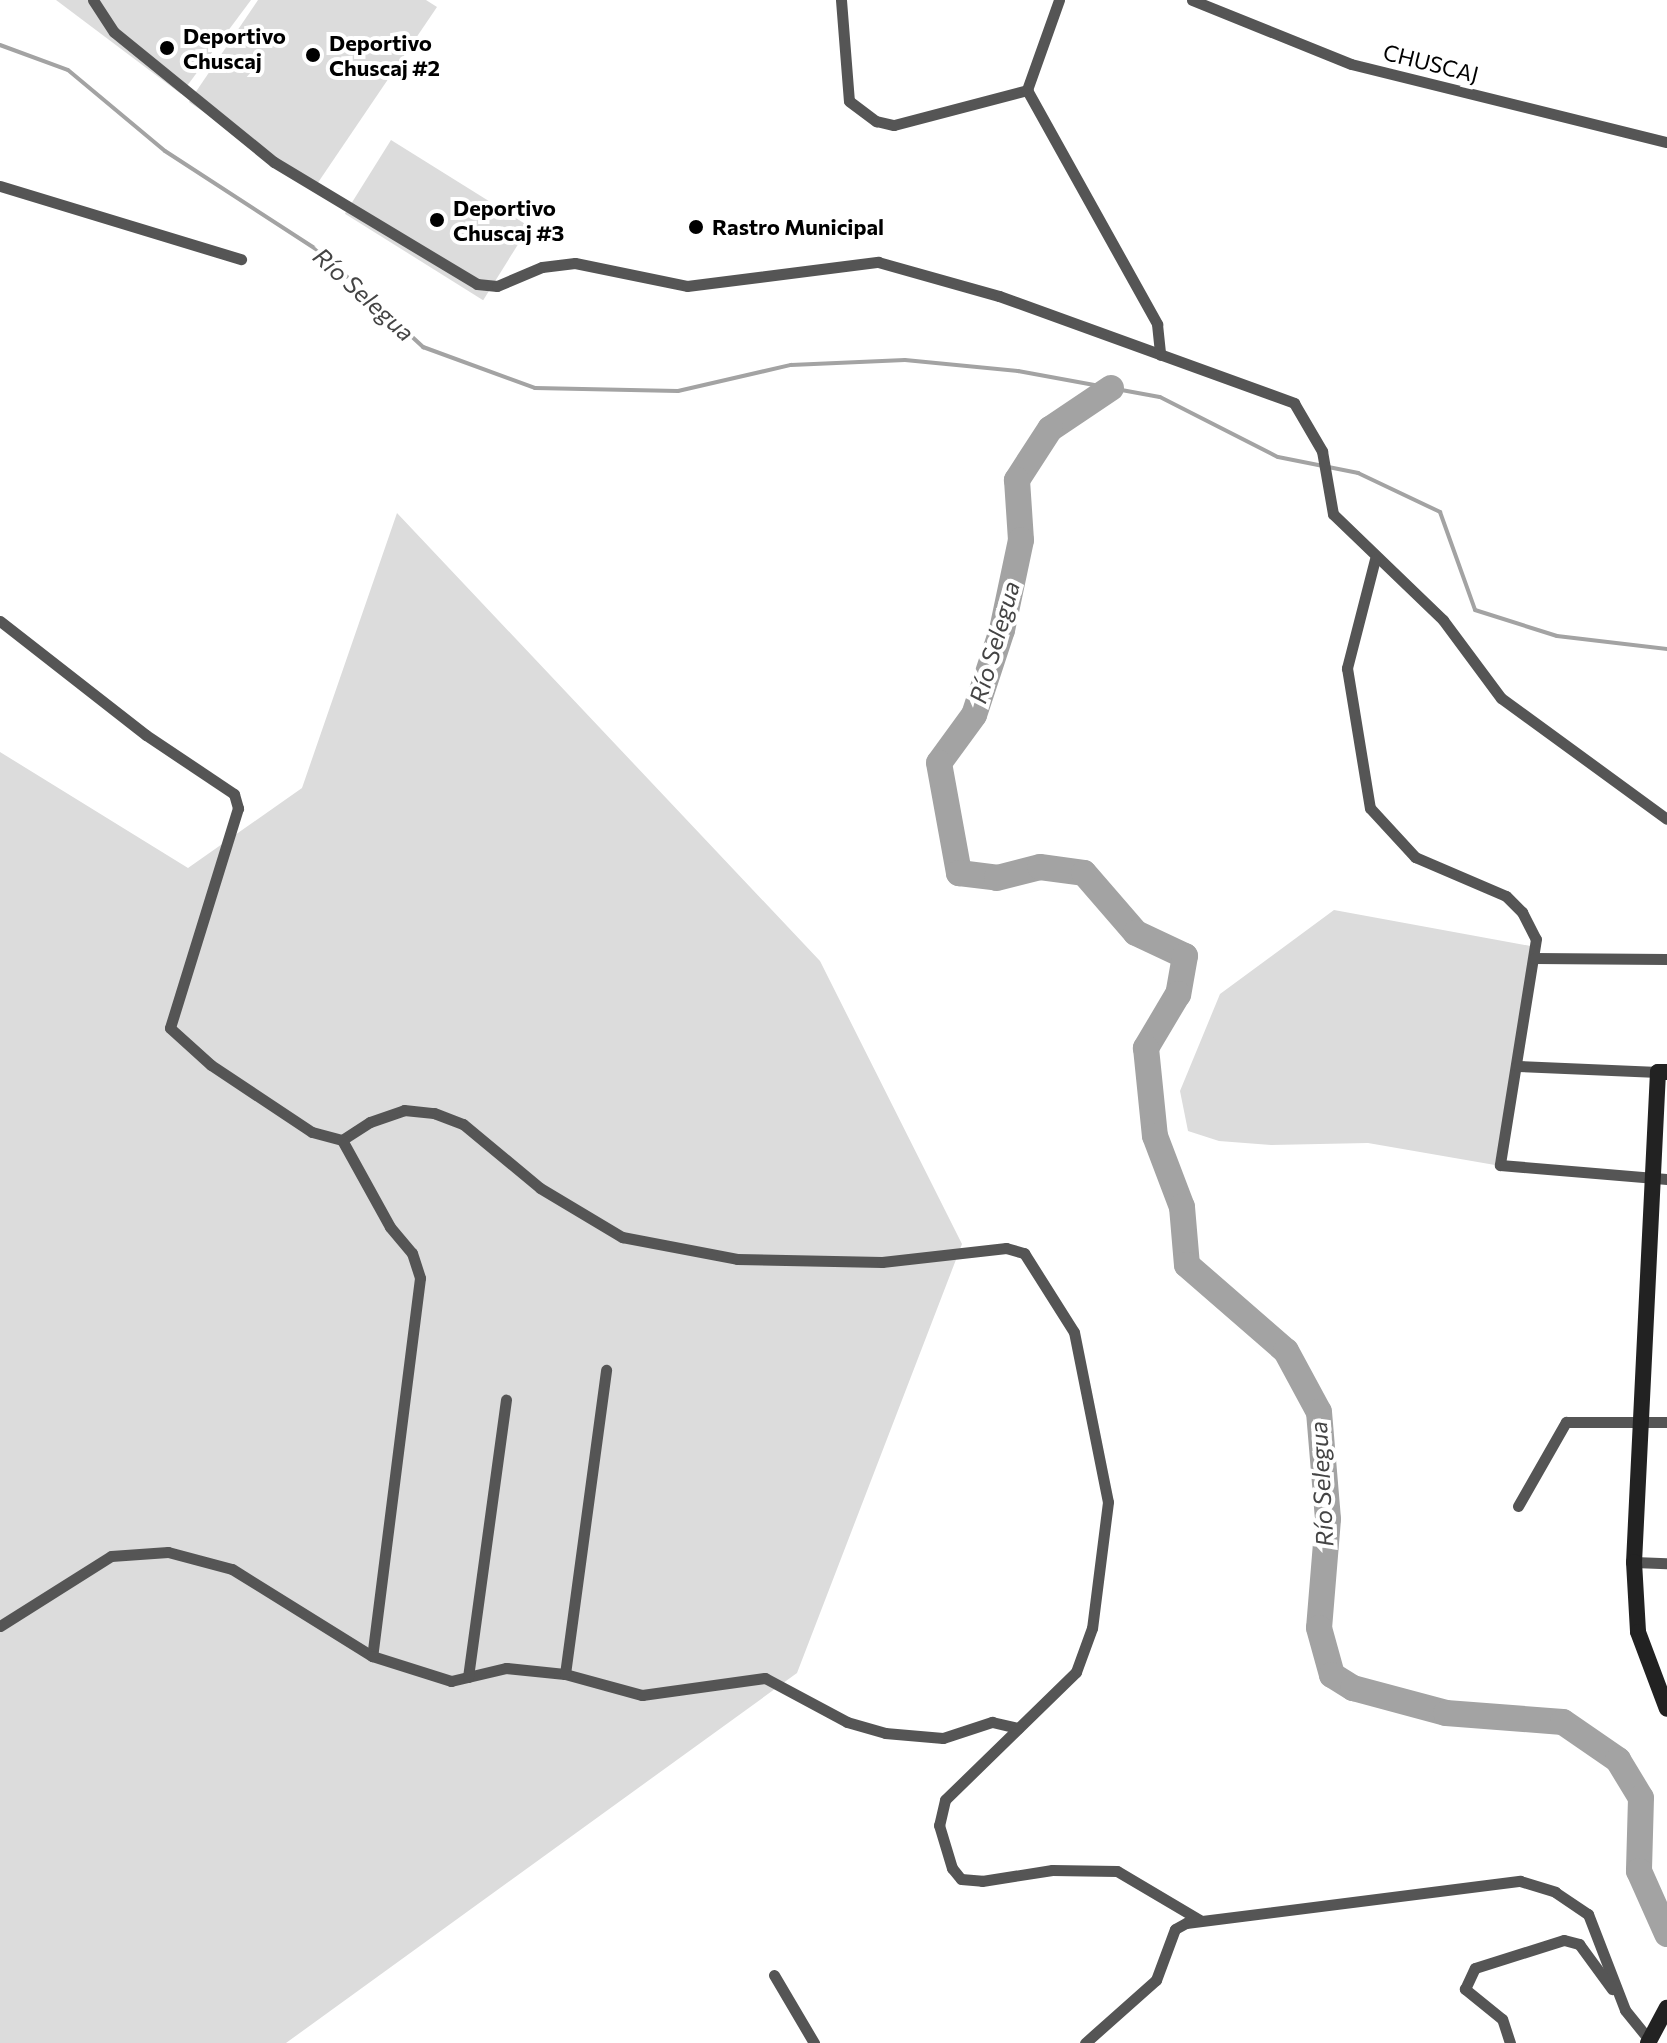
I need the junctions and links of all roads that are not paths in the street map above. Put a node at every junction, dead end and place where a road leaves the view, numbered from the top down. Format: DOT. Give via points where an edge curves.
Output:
graph roads {
  1 [pos="93,0"];
  2 [pos="841,0"];
  3 [pos="1059,0"];
  4 [pos="1192,0"];
  5 [pos="1027,90"];
  6 [pos="1667,142"];
  7 [pos="0,186"];
  8 [pos="241,259"];
  9 [pos="1160,355"];
  10 [pos="1375,559"];
  11 [pos="0,621"];
  12 [pos="1667,819"];
  13 [pos="1534,958"];
  14 [pos="1667,959"];
  15 [pos="1517,1066"];
  16 [pos="1663,1072"];
  17 [pos="342,1140"];
  18 [pos="1661,1179"];
  19 [pos="606,1370"];
  20 [pos="506,1400"];
  21 [pos="1645,1422"];
  22 [pos="1667,1422"];
  23 [pos="1518,1506"];
  24 [pos="1634,1562"];
  25 [pos="1667,1563"];
  26 [pos="0,1626"];
  27 [pos="372,1656"];
  28 [pos="565,1674"];
  29 [pos="468,1677"];
  30 [pos="1667,1709"];
  31 [pos="1018,1728"];
  32 [pos="1200,1920"];
  33 [pos="774,1975"];
  34 [pos="1667,2008"];
  35 [pos="1625,2010"];
  36 [pos="1651,2036"];
  37 [pos="814,2043"];
  38 [pos="1085,2043"];
  39 [pos="1510,2043"];
  1 -- 9 [label="street" via="114,32 274,162 477,284 497,286 542,267 575,263 687,286 878,262 999,296"];
  2 -- 5 [label="street" via="849,101 876,121 894,125"];
  3 -- 5 [label="street"];
  4 -- 6 [label="street, CHUSCAJ" via="1351,64"];
  5 -- 9 [label="street" via="1157,324"];
  7 -- 8 [label="street"];
  9 -- 10 [label="street" via="1294,403 1322,451 1333,514"];
  10 -- 12 [label="street" via="1443,620 1501,698"];
  10 -- 13 [label="street" via="1347,668 1370,808 1415,857 1506,896 1536,939"];
  11 -- 17 [label="street" via="146,735 234,794 238,808 170,1028 267,1104 312,1132"];
  13 -- 14 [label="street"];
  13 -- 15 [label="street"];
  15 -- 16 [label="street"];
  15 -- 18 [label="street" via="1500,1165"];
  16 -- 18 [label="main road"];
  17 -- 27 [label="street" via="390,1227 412,1253 420,1278"];
  17 -- 31 [label="street" via="370,1122 404,1110 434,1113 463,1124 540,1188 622,1237 737,1259 882,1262 1006,1248 1024,1253 1074,1332 1108,1502 1092,1628 1076,1672"];
  18 -- 21 [label="main road"];
  19 -- 28 [label="street"];
  20 -- 29 [label="street"];
  21 -- 22 [label="street"];
  21 -- 23 [label="street" via="1566,1422"];
  21 -- 24 [label="main road"];
  24 -- 25 [label="street"];
  24 -- 30 [label="main road" via="1638,1632"];
  26 -- 27 [label="street" via="111,1556 168,1552 232,1569"];
  27 -- 29 [label="street" via="451,1681"];
  28 -- 29 [label="street" via="506,1668"];
  28 -- 31 [label="street" via="642,1695 765,1678 847,1722 913,1738 943,1738 992,1722"];
  31 -- 32 [label="street" via="945,1800 939,1825 952,1868 961,1879 982,1881 1052,1870 1117,1871"];
  32 -- 35 [label="street" via="1520,1881 1555,1892 1588,1914"];
  32 -- 38 [label="street" via="1175,1929 1156,1980"];
  33 -- 37 [label="street"];
  34 -- 36 [label="main road"];
  35 -- 36 [label="street"];
  35 -- 39 [label="street" via="1579,1944 1547,1941 1475,1968 1467,1977 1465,1989 1502,2019"];
}
